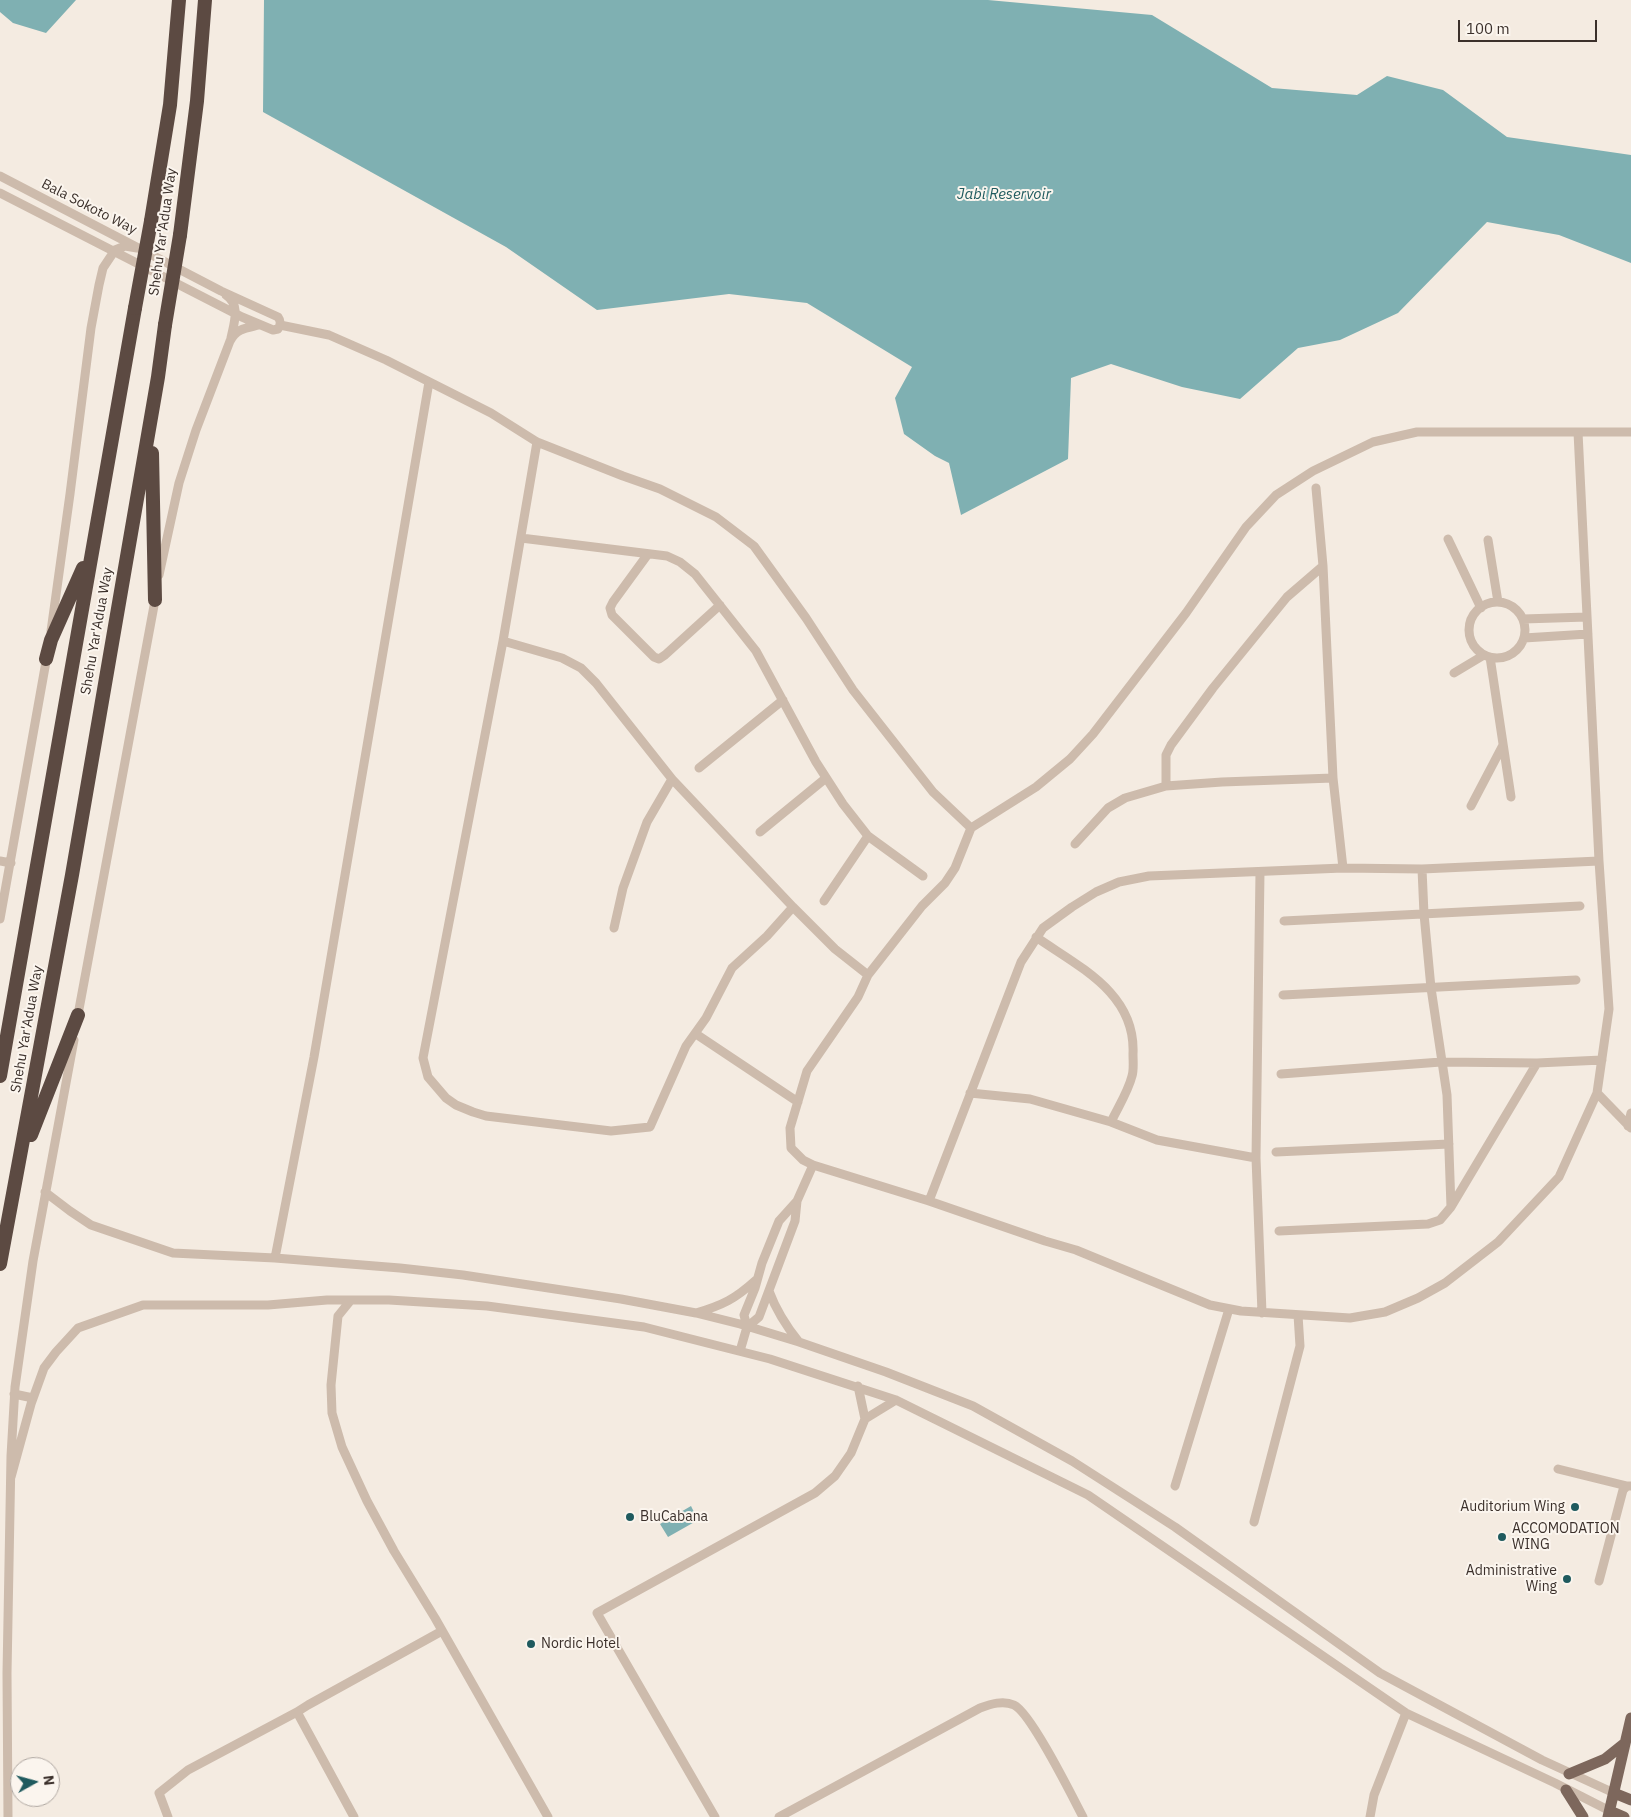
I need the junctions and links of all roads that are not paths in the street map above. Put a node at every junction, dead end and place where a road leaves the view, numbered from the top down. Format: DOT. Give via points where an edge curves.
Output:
graph roads {
  1 [pos="179,0"];
  2 [pos="205,0"];
  3 [pos="0,176"];
  4 [pos="0,193"];
  5 [pos="97,242"];
  6 [pos="137,248"];
  7 [pos="114,252"];
  8 [pos="103,268"];
  9 [pos="221,291"];
  10 [pos="236,313"];
  11 [pos="259,325"];
  12 [pos="280,325"];
  13 [pos="230,341"];
  14 [pos="158,377"];
  15 [pos="429,382"];
  16 [pos="1578,432"];
  17 [pos="1631,432"];
  18 [pos="537,442"];
  19 [pos="105,477"];
  20 [pos="1316,488"];
  21 [pos="521,538"];
  22 [pos="1448,539"];
  23 [pos="1488,540"];
  24 [pos="648,554"];
  25 [pos="1323,566"];
  26 [pos="155,600"];
  27 [pos="1498,602"];
  28 [pos="720,605"];
  29 [pos="1481,608"];
  30 [pos="1587,617"];
  31 [pos="1523,619"];
  32 [pos="1588,634"];
  33 [pos="1524,638"];
  34 [pos="504,641"];
  35 [pos="1487,656"];
  36 [pos="46,659"];
  37 [pos="1454,673"];
  38 [pos="783,700"];
  39 [pos="1504,744"];
  40 [pos="699,768"];
  41 [pos="826,778"];
  42 [pos="1333,778"];
  43 [pos="672,779"];
  44 [pos="1166,786"];
  45 [pos="1511,797"];
  46 [pos="1471,806"];
  47 [pos="971,828"];
  48 [pos="760,832"];
  49 [pos="868,836"];
  50 [pos="1075,844"];
  51 [pos="0,861"];
  52 [pos="1599,861"];
  53 [pos="11,863"];
  54 [pos="1343,868"];
  55 [pos="1422,869"];
  56 [pos="1260,872"];
  57 [pos="923,876"];
  58 [pos="824,902"];
  59 [pos="1580,906"];
  60 [pos="793,907"];
  61 [pos="1424,914"];
  62 [pos="0,919"];
  63 [pos="1284,921"];
  64 [pos="614,928"];
  65 [pos="1036,937"];
  66 [pos="868,974"];
  67 [pos="1576,980"];
  68 [pos="1431,988"];
  69 [pos="1283,995"];
  70 [pos="78,1015"];
  71 [pos="696,1034"];
  72 [pos="1602,1060"];
  73 [pos="1441,1062"];
  74 [pos="1537,1063"];
  75 [pos="1281,1074"];
  76 [pos="0,1076"];
  77 [pos="970,1093"];
  78 [pos="1597,1093"];
  79 [pos="798,1102"];
  80 [pos="1631,1113"];
  81 [pos="1112,1122"];
  82 [pos="1630,1127"];
  83 [pos="1449,1144"];
  84 [pos="1276,1152"];
  85 [pos="1256,1158"];
  86 [pos="19,1164"];
  87 [pos="813,1165"];
  88 [pos="46,1192"];
  89 [pos="797,1200"];
  90 [pos="929,1201"];
  91 [pos="1450,1207"];
  92 [pos="1279,1231"];
  93 [pos="276,1258"];
  94 [pos="0,1264"];
  95 [pos="758,1279"];
  96 [pos="769,1291"];
  97 [pos="327,1300"];
  98 [pos="352,1300"];
  99 [pos="1229,1309"];
  100 [pos="696,1313"];
  101 [pos="1262,1313"];
  102 [pos="1298,1315"];
  103 [pos="338,1316"];
  104 [pos="747,1327"];
  105 [pos="799,1342"];
  106 [pos="740,1351"];
  107 [pos="858,1386"];
  108 [pos="14,1394"];
  109 [pos="33,1398"];
  110 [pos="896,1400"];
  111 [pos="865,1419"];
  112 [pos="1558,1469"];
  113 [pos="11,1478"];
  114 [pos="1175,1486"];
  115 [pos="1629,1486"];
  116 [pos="1254,1522"];
  117 [pos="1599,1581"];
  118 [pos="442,1631"];
  119 [pos="7,1673"];
  120 [pos="0,1689"];
  121 [pos="297,1712"];
  122 [pos="1406,1713"];
  123 [pos="1631,1718"];
  124 [pos="1625,1743"];
  125 [pos="1569,1774"];
  126 [pos="1566,1790"];
  127 [pos="1614,1793"];
  128 [pos="1631,1800"];
  129 [pos="1609,1814"];
  130 [pos="8,1817"];
  131 [pos="168,1817"];
  132 [pos="354,1817"];
  133 [pos="548,1817"];
  134 [pos="715,1817"];
  135 [pos="779,1817"];
  136 [pos="1083,1817"];
  137 [pos="1370,1817"];
  138 [pos="1583,1817"];
  139 [pos="1624,1817"];
  1 -- 19 [label="highway, Shehu Yar'Adua Way, bridge" via="170,106"];
  2 -- 14 [label="highway, Shehu Yar'Adua Way, bridge" via="197,101"];
  3 -- 6 [label="street, Bala Sokoto Way"];
  4 -- 5 [label="street, Bala Sokoto Way"];
  5 -- 7 [label="street, Bala Sokoto Way"];
  5 -- 8 [label="street" via="103,255"];
  6 -- 7 [label="street" via="125,246"];
  6 -- 9 [label="street, Bala Sokoto Way"];
  7 -- 8 [label="street"];
  7 -- 10 [label="street, Bala Sokoto Way"];
  8 -- 36 [label="street" via="91,328 62,560"];
  9 -- 10 [label="street" via="230,297"];
  9 -- 12 [label="street, Bala Sokoto Way" via="278,317"];
  10 -- 11 [label="street, Bala Sokoto Way"];
  10 -- 13 [label="street"];
  11 -- 12 [label="street, Bala Sokoto Way" via="273,330"];
  11 -- 13 [label="street" via="239,330"];
  12 -- 15 [label="street" via="330,335"];
  13 -- 26 [label="street" via="179,482"];
  14 -- 26 [label="highway" via="152,449"];
  14 -- 86 [label="highway, Shehu Yar'Adua Way"];
  15 -- 18 [label="street" via="491,413"];
  15 -- 93 [label="street" via="314,1057"];
  16 -- 17 [label="street"];
  16 -- 30 [label="street"];
  16 -- 47 [label="street" via="1416,432 1373,442 1312,471 1276,495 1246,527 1186,613 1070,759 1036,787"];
  18 -- 21 [label="street"];
  18 -- 47 [label="street" via="660,489 716,517 754,546 870,712 933,792"];
  19 -- 36 [label="highway" via="82,569"];
  19 -- 76 [label="highway, Shehu Yar'Adua Way"];
  20 -- 25 [label="street"];
  21 -- 24 [label="street"];
  21 -- 34 [label="street"];
  22 -- 29 [label="street"];
  23 -- 27 [label="street"];
  24 -- 28 [label="street" via="668,556 680,562 695,574"];
  24 -- 28 [label="street" via="610,608 612,615 654,657 659,659 665,655"];
  25 -- 42 [label="street"];
  25 -- 44 [label="street" via="1288,597 1171,745 1166,755"];
  26 -- 70 [label="street"];
  27 -- 29 [label="street"];
  27 -- 31 [label="street" via="1516,609"];
  28 -- 38 [label="street" via="756,651"];
  29 -- 35 [label="street" via="1473,617 1470,629 1472,641"];
  30 -- 31 [label="street"];
  30 -- 32 [label="street"];
  31 -- 33 [label="street"];
  32 -- 33 [label="street"];
  32 -- 52 [label="street"];
  33 -- 35 [label="street" via="1514,653 1502,658"];
  34 -- 43 [label="street" via="562,658 581,668"];
  34 -- 71 [label="street" via="423,1058 428,1077 456,1105 486,1116 612,1131 650,1127 686,1046"];
  35 -- 37 [label="street"];
  35 -- 39 [label="street"];
  36 -- 53 [label="street"];
  38 -- 40 [label="street"];
  38 -- 41 [label="street"];
  39 -- 45 [label="street"];
  39 -- 46 [label="street"];
  41 -- 48 [label="street"];
  41 -- 49 [label="street"];
  42 -- 44 [label="street"];
  42 -- 54 [label="street"];
  43 -- 60 [label="street"];
  43 -- 64 [label="street" via="647,822 623,888"];
  44 -- 50 [label="street" via="1125,798 1108,808"];
  47 -- 66 [label="street" via="955,868"];
  49 -- 57 [label="street"];
  49 -- 58 [label="street"];
  51 -- 53 [label="street"];
  52 -- 55 [label="street"];
  52 -- 72 [label="street" via="1609,1009"];
  53 -- 62 [label="street"];
  54 -- 55 [label="street"];
  54 -- 56 [label="street"];
  55 -- 61 [label="street"];
  56 -- 65 [label="street" via="1149,876 1119,882 1072,907"];
  56 -- 85 [label="street"];
  59 -- 61 [label="street"];
  60 -- 66 [label="street" via="835,949"];
  60 -- 71 [label="street" via="732,968"];
  61 -- 63 [label="street"];
  61 -- 68 [label="street"];
  65 -- 77 [label="street" via="1021,962"];
  65 -- 81 [label="street" via="1104,985 1120,1001 1130,1023 1134,1043 1132,1076"];
  66 -- 79 [label="street" via="858,997 806,1071"];
  67 -- 68 [label="street"];
  68 -- 69 [label="street"];
  68 -- 73 [label="street"];
  70 -- 86 [label="highway"];
  70 -- 88 [label="street"];
  71 -- 79 [label="street"];
  72 -- 74 [label="street"];
  72 -- 78 [label="street"];
  73 -- 74 [label="street"];
  73 -- 75 [label="street"];
  73 -- 83 [label="street" via="1447,1095"];
  74 -- 91 [label="street"];
  77 -- 81 [label="street" via="1030,1099"];
  77 -- 90 [label="street"];
  78 -- 82 [label="street"];
  78 -- 102 [label="street" via="1559,1177 1498,1242 1445,1283 1385,1312 1350,1318"];
  79 -- 87 [label="street" via="790,1128 791,1148"];
  80 -- 82 [label="street"];
  81 -- 85 [label="street" via="1157,1140"];
  83 -- 84 [label="street"];
  83 -- 91 [label="street"];
  85 -- 101 [label="street"];
  86 -- 94 [label="highway, Shehu Yar'Adua Way"];
  87 -- 89 [label="street"];
  87 -- 90 [label="street"];
  88 -- 93 [label="street" via="92,1225 172,1253"];
  88 -- 108 [label="street"];
  89 -- 95 [label="street" via="779,1221"];
  89 -- 96 [label="street" via="795,1221"];
  90 -- 99 [label="street" via="1076,1250 1210,1305"];
  91 -- 92 [label="street" via="1440,1220 1428,1224"];
  93 -- 100 [label="street" via="463,1275"];
  95 -- 100 [label="street" via="738,1296"];
  95 -- 104 [label="street" via="744,1315"];
  96 -- 104 [label="street" via="759,1317"];
  96 -- 105 [label="street" via="786,1326"];
  97 -- 98 [label="street"];
  97 -- 103 [label="street"];
  97 -- 109 [label="street" via="268,1305 143,1305 78,1328 44,1368"];
  98 -- 103 [label="street"];
  98 -- 106 [label="street" via="506,1309 644,1327"];
  99 -- 101 [label="street"];
  99 -- 114 [label="street"];
  100 -- 104 [label="street"];
  101 -- 102 [label="street"];
  102 -- 116 [label="street" via="1300,1346"];
  103 -- 118 [label="street" via="330,1385 332,1413 342,1447 394,1551"];
  104 -- 105 [label="street"];
  104 -- 106 [label="street"];
  105 -- 125 [label="street" via="973,1406 1072,1461 1175,1527 1380,1673"];
  106 -- 107 [label="street"];
  107 -- 110 [label="street"];
  107 -- 111 [label="street"];
  108 -- 109 [label="street"];
  108 -- 113 [label="street"];
  109 -- 113 [label="street"];
  110 -- 111 [label="street"];
  110 -- 122 [label="street" via="1088,1495"];
  111 -- 134 [label="street" via="851,1452 835,1476 815,1493 597,1613"];
  112 -- 115 [label="street"];
  113 -- 119 [label="street"];
  115 -- 117 [label="street" via="1623,1490"];
  118 -- 121 [label="street"];
  118 -- 133 [label="street"];
  119 -- 120 [label="street"];
  119 -- 130 [label="street"];
  121 -- 131 [label="street" via="188,1770 159,1793"];
  121 -- 132 [label="street"];
  122 -- 126 [label="street"];
  122 -- 137 [label="street" via="1374,1795"];
  123 -- 124 [label="main road"];
  124 -- 125 [label="main road" via="1605,1759"];
  124 -- 127 [label="main road"];
  125 -- 127 [label="street"];
  126 -- 129 [label="street"];
  126 -- 138 [label="main road"];
  127 -- 128 [label="main road"];
  127 -- 129 [label="main road"];
  129 -- 139 [label="main road"];
  135 -- 136 [label="street" via="980,1708 1002,1703 1021,1710 1029,1720"];
}
